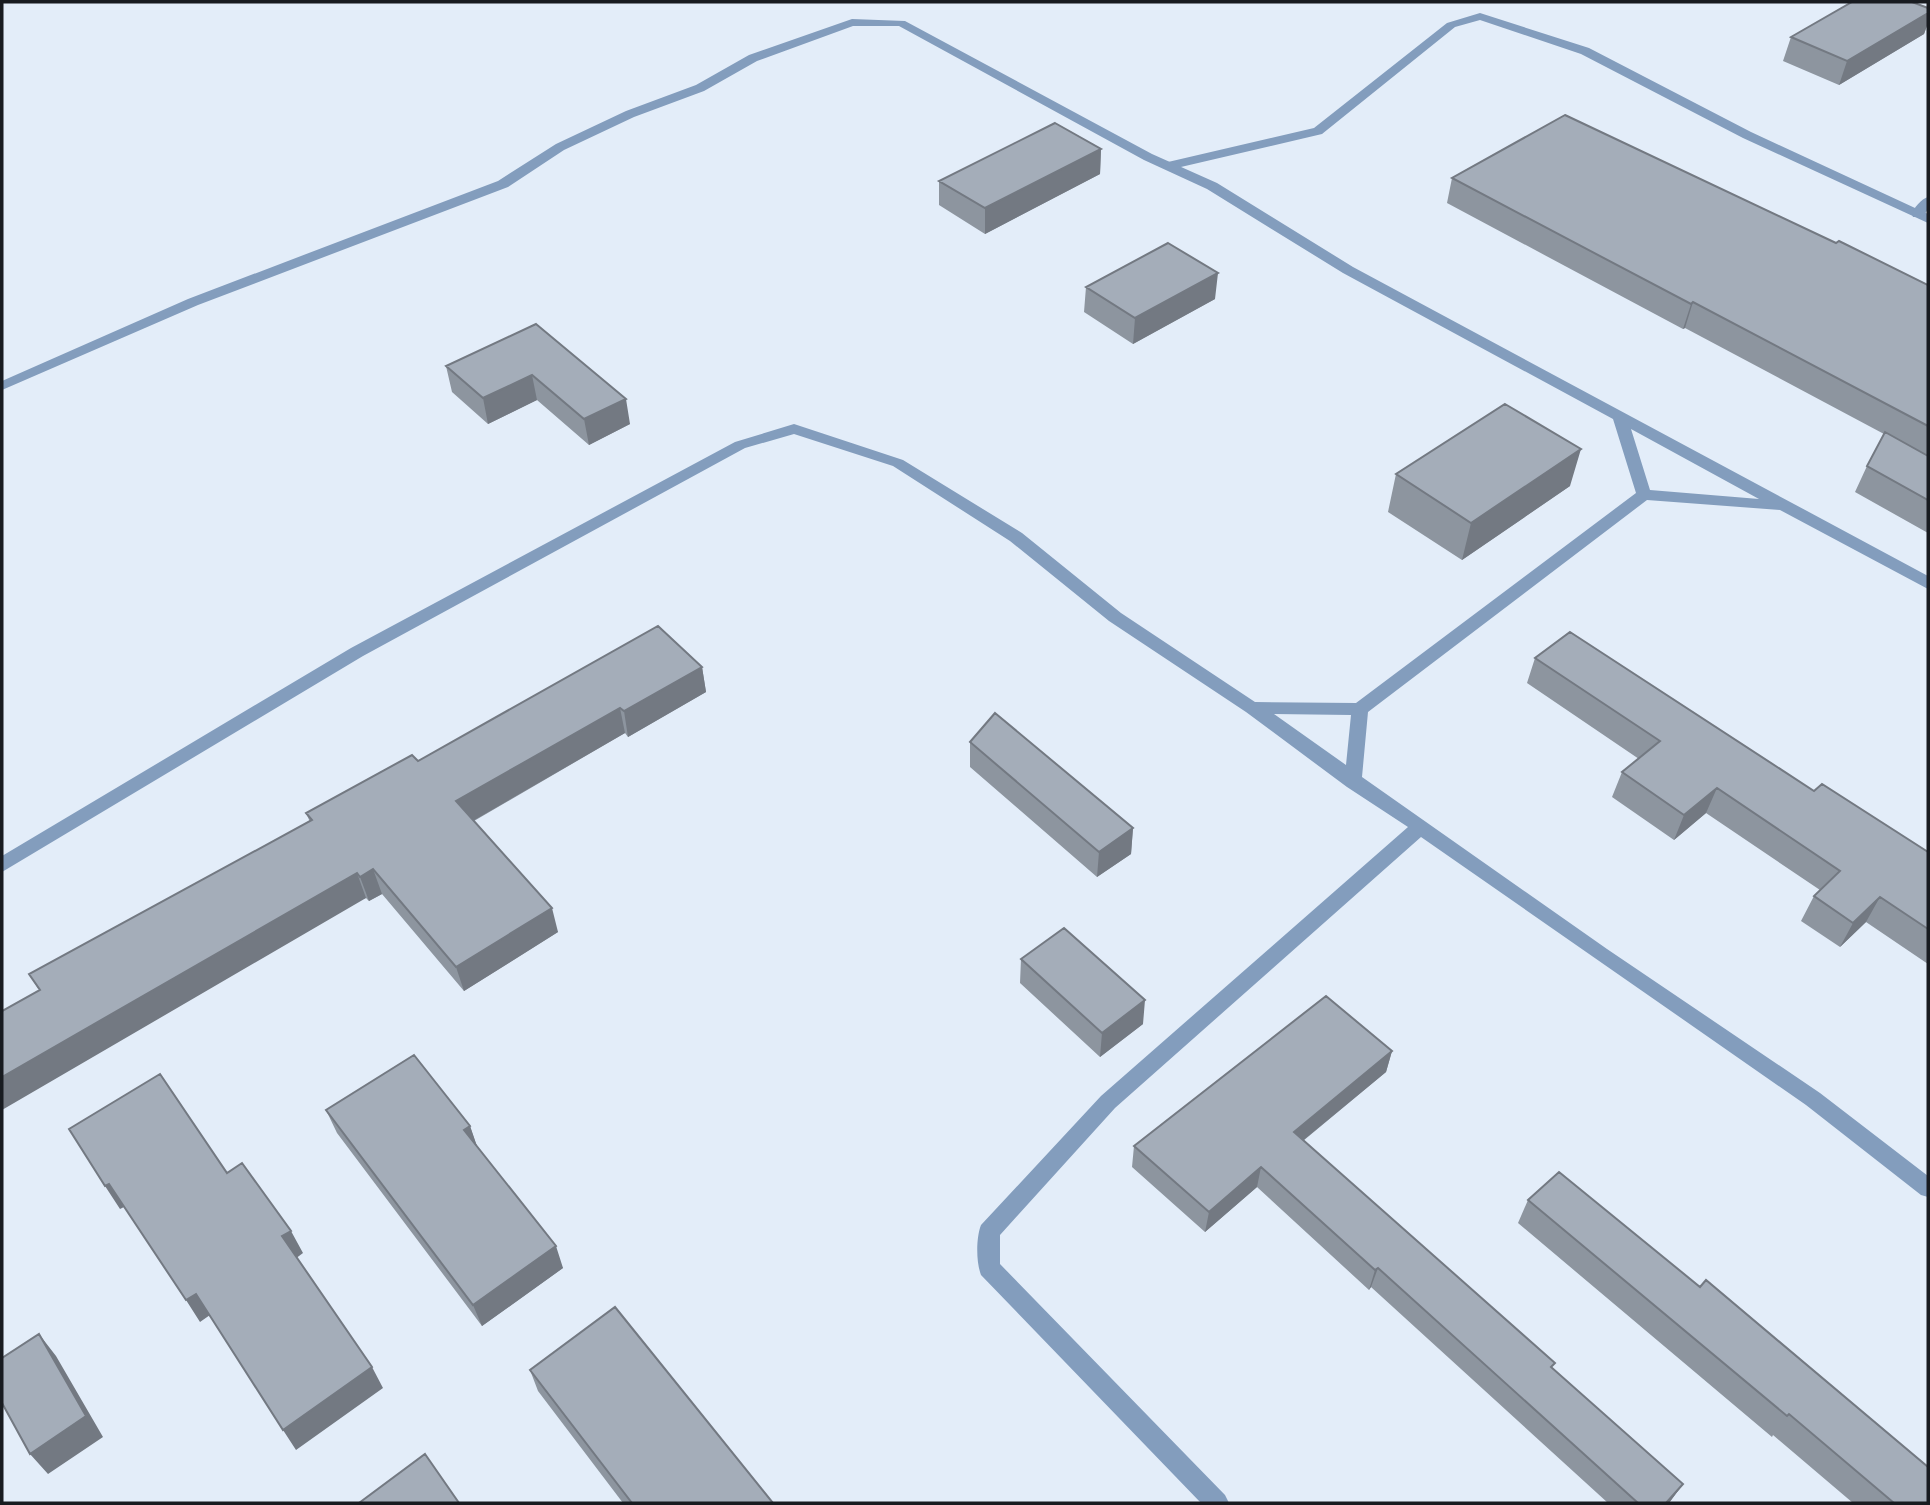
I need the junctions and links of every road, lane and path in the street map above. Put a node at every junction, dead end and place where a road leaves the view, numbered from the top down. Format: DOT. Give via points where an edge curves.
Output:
graph roads {
  1 [pos="1168,166"];
  2 [pos="1928,201"];
  3 [pos="1923,216"];
  4 [pos="2,386"];
  5 [pos="1620,417"];
  6 [pos="1644,495"];
  7 [pos="1785,505"];
  8 [pos="1928,583"];
  9 [pos="1252,708"];
  10 [pos="1360,709"];
  11 [pos="1353,782"];
  12 [pos="1419,828"];
  13 [pos="2,865"];
  14 [pos="1928,1188"];
  15 [pos="1217,1503"];
  1 -- 3 [label="street" via="1318,131 1451,25 1480,16 1585,51 1747,135"];
  1 -- 4 [label="street" via="901,23 852,22 753,58 700,88 630,114 560,147 503,184 193,302"];
  1 -- 5 [label="street" via="1212,186 1349,270"];
  2 -- 3 [label="street"];
  5 -- 6 [label="street"];
  5 -- 7 [label="street"];
  6 -- 7 [label="street"];
  6 -- 10 [label="street"];
  7 -- 8 [label="street"];
  9 -- 10 [label="street"];
  9 -- 11 [label="street"];
  9 -- 13 [label="street" via="1115,617 1016,537 898,463 794,429 740,445 357,652"];
  10 -- 11 [label="street"];
  11 -- 12 [label="street"];
  12 -- 14 [label="street" via="1813,1098"];
  12 -- 15 [label="street" via="1108,1102 989,1232 989,1268"];
}
